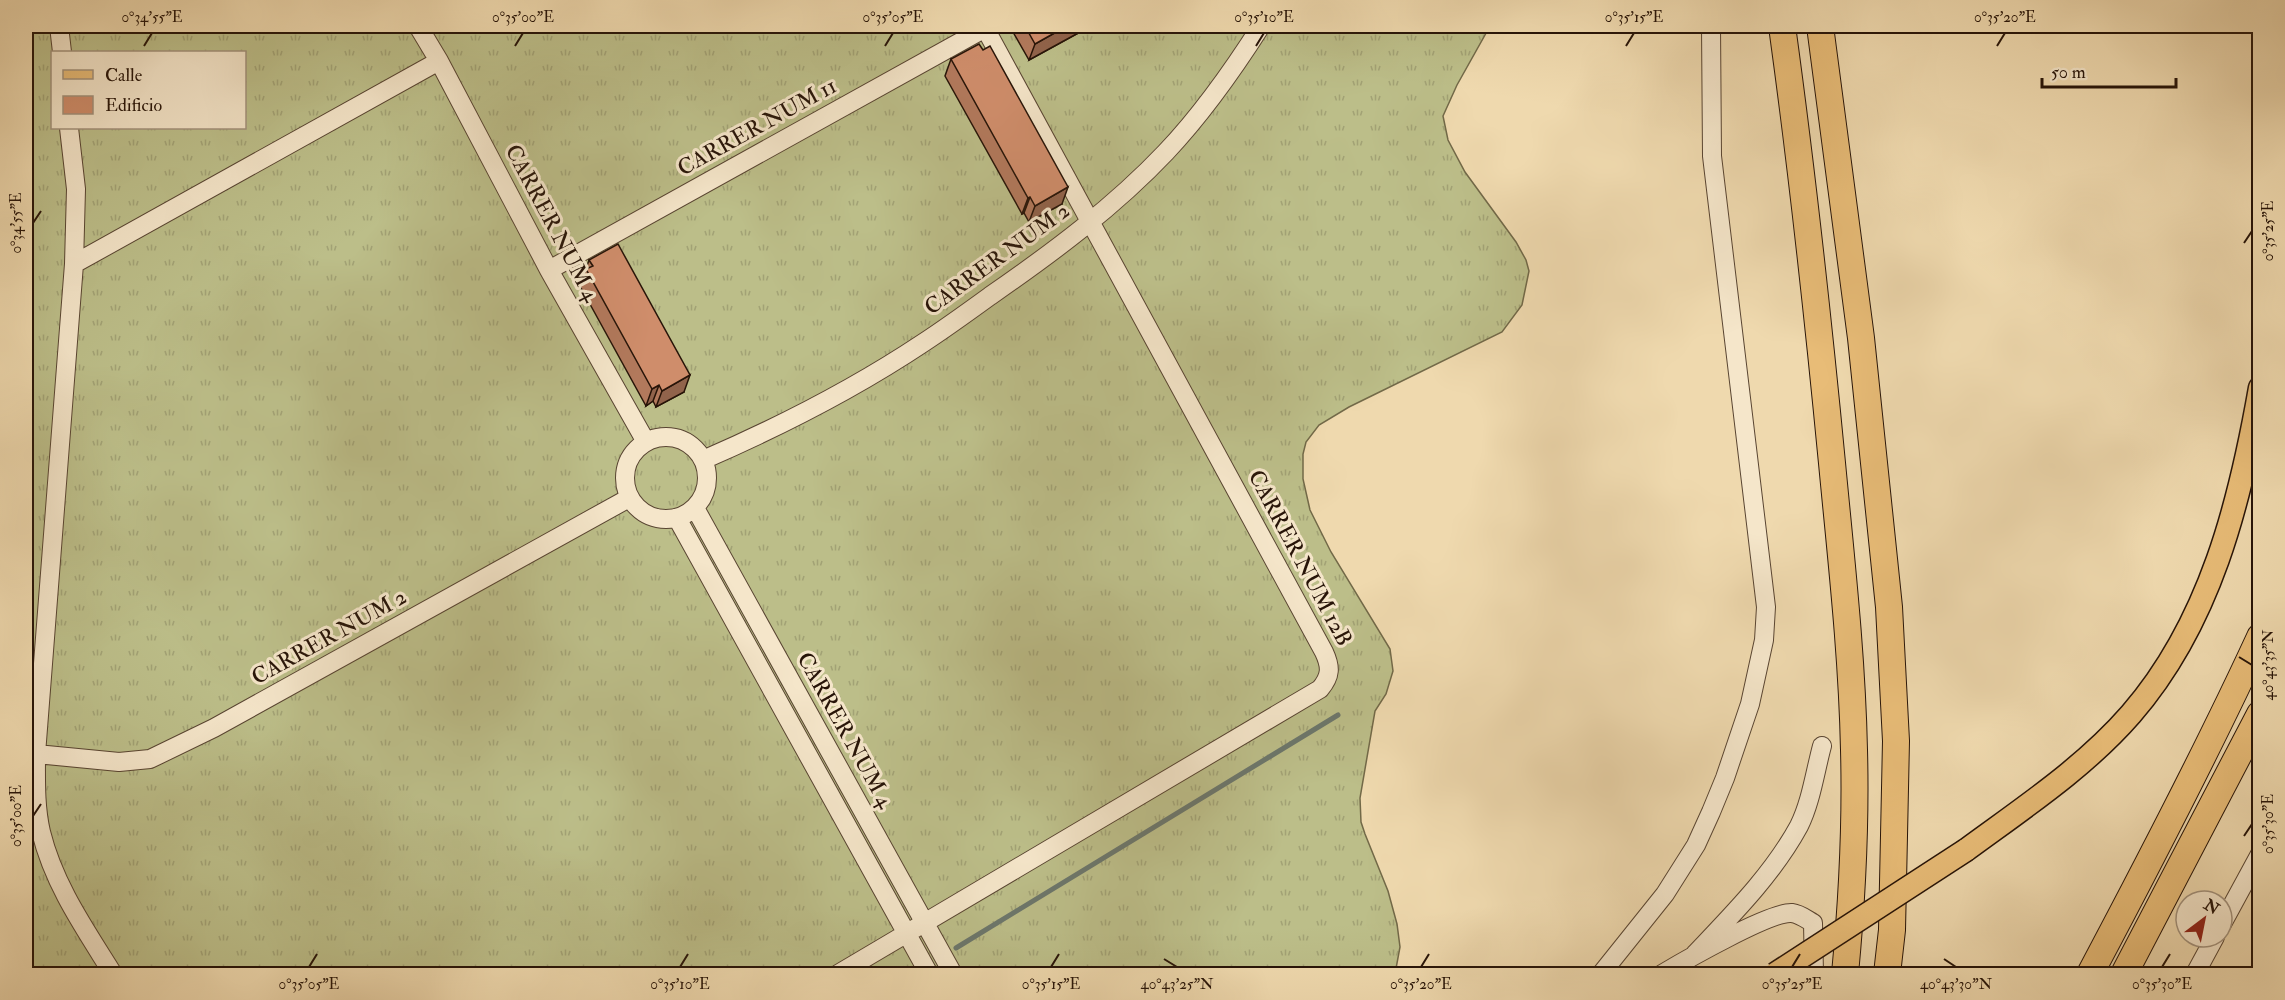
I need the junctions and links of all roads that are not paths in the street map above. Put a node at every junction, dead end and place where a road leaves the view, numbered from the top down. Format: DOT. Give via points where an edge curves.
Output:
graph roads {
  1 [pos="59,26"];
  2 [pos="418,26"];
  3 [pos="1261,26"];
  4 [pos="1711,26"];
  5 [pos="1782,26"];
  6 [pos="1820,26"];
  7 [pos="987,27"];
  8 [pos="62,51"];
  9 [pos="439,61"];
  10 [pos="69,129"];
  11 [pos="1091,221"];
  12 [pos="74,264"];
  13 [pos="549,270"];
  14 [pos="2259,388"];
  15 [pos="646,442"];
  16 [pos="703,460"];
  17 [pos="629,498"];
  18 [pos="695,508"];
  19 [pos="677,518"];
  20 [pos="2259,637"];
  21 [pos="2259,653"];
  22 [pos="2259,706"];
  23 [pos="2259,714"];
  24 [pos="2218,728"];
  25 [pos="2243,742"];
  26 [pos="1822,747"];
  27 [pos="31,753"];
  28 [pos="2259,854"];
  29 [pos="2234,901"];
  30 [pos="926,924"];
  31 [pos="907,934"];
  32 [pos="2209,949"];
  33 [pos="1695,954"];
  34 [pos="113,975"];
  35 [pos="838,975"];
  36 [pos="929,975"];
  37 [pos="953,975"];
  38 [pos="1601,975"];
  39 [pos="1662,975"];
  40 [pos="1775,975"];
  41 [pos="1814,975"];
  42 [pos="1845,975"];
  43 [pos="1887,975"];
  44 [pos="2090,975"];
  45 [pos="2124,975"];
  46 [pos="2195,975"];
  1 -- 8 [label="street"];
  2 -- 9 [label="street, CARRER NUM 4"];
  3 -- 11 [label="street, CARRER NUM 2" via="1228,76 1180,136 1131,187"];
  4 -- 38 [label="street" via="1712,156 1766,607 1764,640 1750,704 1696,845 1665,894"];
  5 -- 42 [label="highway" via="1805,197 1847,613 1854,846"];
  6 -- 43 [label="highway" via="1861,338 1889,607 1896,741 1894,872"];
  7 -- 11 [label="street, CARRER NUM 12B"];
  7 -- 13 [label="street, CARRER NUM 11"];
  9 -- 12 [label="street"];
  9 -- 13 [label="street, CARRER NUM 4"];
  10 -- 12 [label="street" via="76,189"];
  11 -- 16 [label="street, CARRER NUM 2" via="922,344 793,418"];
  11 -- 30 [label="street, CARRER NUM 12B" via="1324,652 1330,665 1328,680 1320,689"];
  12 -- 27 [label="street"];
  13 -- 15 [label="street, CARRER NUM 4"];
  14 -- 40 [label="main road, bridge" via="2234,511 2214,573 2186,632 2131,714 2043,794 1966,850"];
  15 -- 16 [label="street" via="665,437 679,439"];
  15 -- 17 [label="street" via="630,456 625,469"];
  16 -- 18 [label="street" via="707,482"];
  17 -- 19 [label="street" via="646,515 659,520"];
  17 -- 27 [label="street, CARRER NUM 2" via="214,728 150,759 119,762"];
  18 -- 19 [label="street"];
  18 -- 30 [label="street, CARRER NUM 4"];
  19 -- 31 [label="street, CARRER NUM 4"];
  20 -- 24 [label="highway"];
  21 -- 24 [label="highway"];
  22 -- 25 [label="highway"];
  23 -- 25 [label="highway"];
  24 -- 44 [label="highway"];
  25 -- 45 [label="highway"];
  26 -- 33 [label="street" via="1799,825 1776,862"];
  27 -- 34 [label="street" via="41,830 50,863 62,891"];
  28 -- 29 [label="street"];
  30 -- 31 [label="street, CARRER NUM 12B"];
  30 -- 37 [label="street, CARRER NUM 4"];
  31 -- 35 [label="street, CARRER NUM 12B"];
  31 -- 36 [label="street, CARRER NUM 4"];
  32 -- 46 [label="street"];
  33 -- 39 [label="street"];
  33 -- 41 [label="street" via="1790,913 1813,923"];
}
